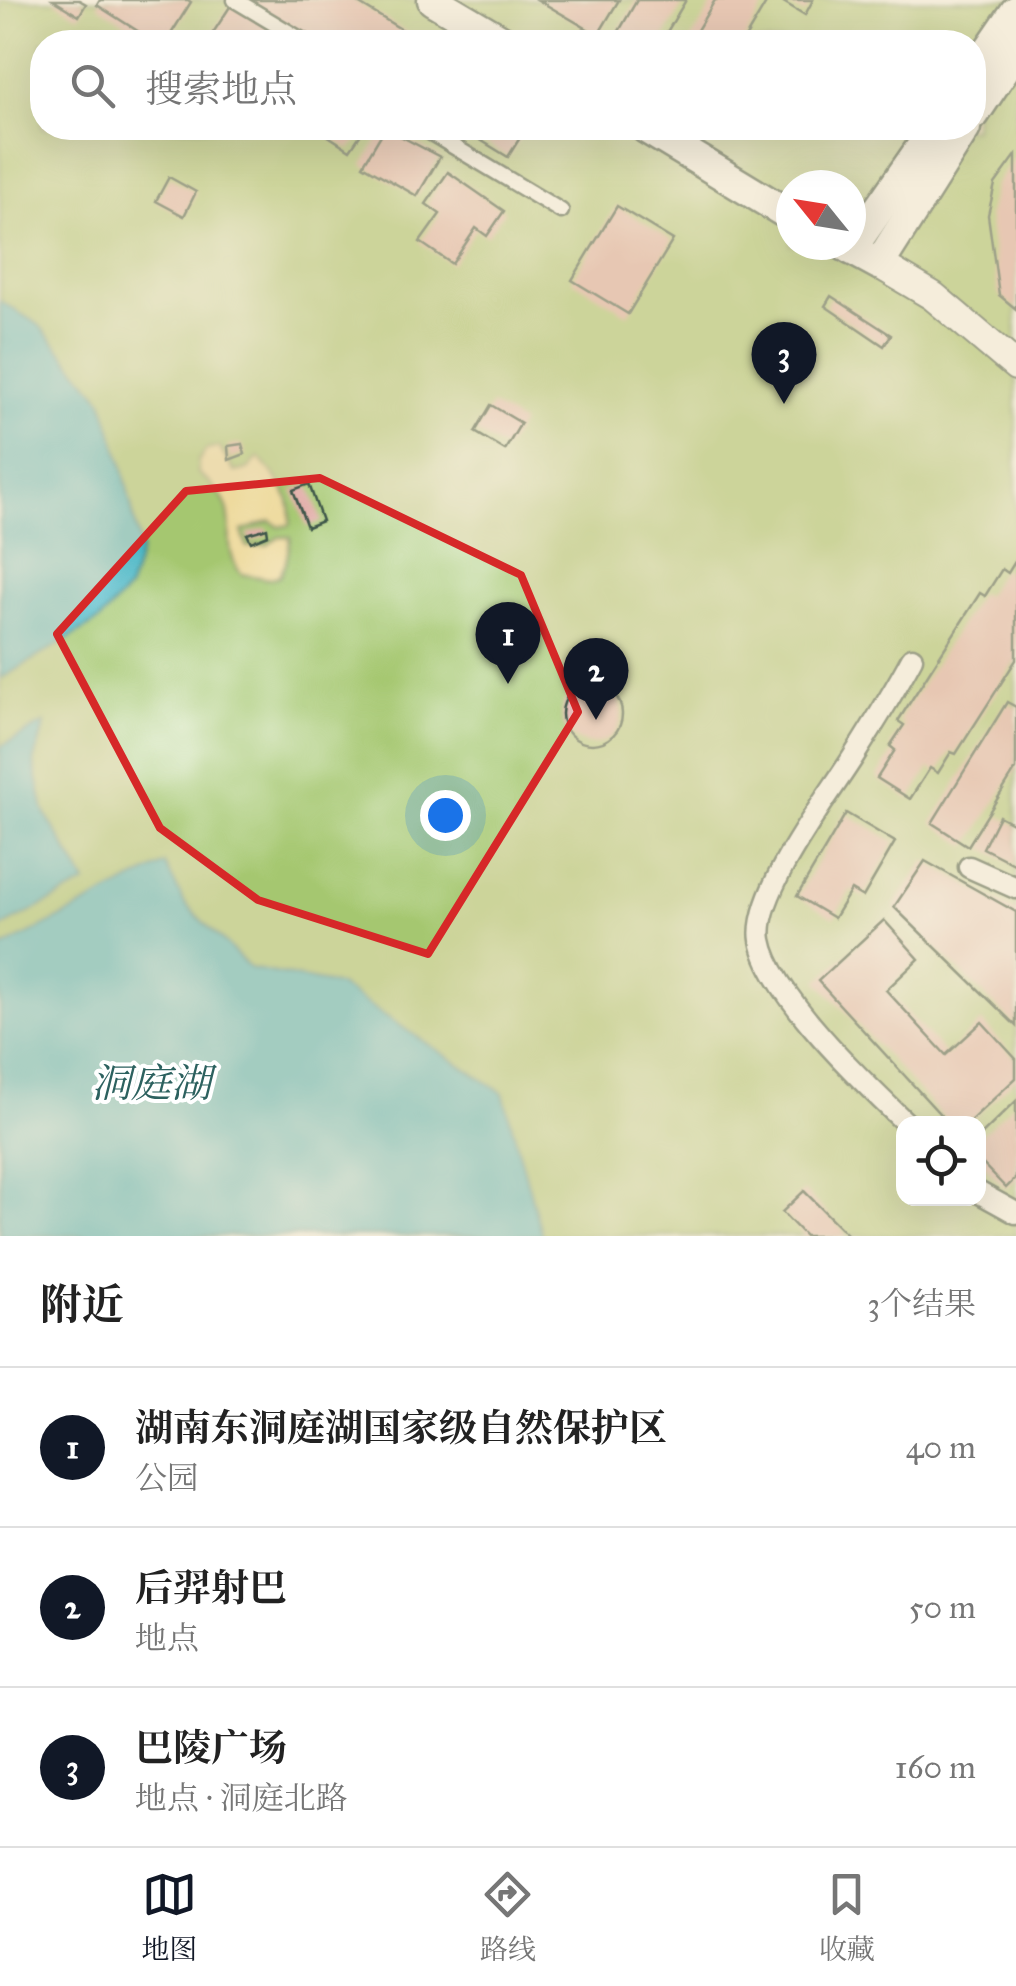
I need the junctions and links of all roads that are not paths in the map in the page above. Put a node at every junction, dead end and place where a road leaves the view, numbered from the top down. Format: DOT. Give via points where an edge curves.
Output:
graph roads {
  1 [pos="236,0"];
  2 [pos="434,0"];
  3 [pos="462,0"];
  4 [pos="1016,11"];
  5 [pos="285,30"];
  6 [pos="484,30"];
  7 [pos="512,30"];
  8 [pos="1016,52"];
  9 [pos="986,55"];
  10 [pos="986,96"];
  11 [pos="444,140"];
  12 [pos="666,140"];
  13 [pos="690,140"];
  14 [pos="928,140"];
  15 [pos="954,140"];
  16 [pos="776,191"];
  17 [pos="776,207"];
  18 [pos="561,211"];
  19 [pos="866,239"];
  20 [pos="866,241"];
  21 [pos="866,250"];
  22 [pos="1016,366"];
  23 [pos="912,658"];
  24 [pos="969,867"];
  25 [pos="1016,888"];
  26 [pos="900,1116"];
  27 [pos="986,1196"];
  28 [pos="1016,1213"];
  1 -- 5 [label="street"];
  2 -- 6 [label="main road"];
  3 -- 7 [label="main road"];
  4 -- 9 [label="main road"];
  8 -- 10 [label="main road"];
  11 -- 18 [label="street"];
  12 -- 17 [label="main road"];
  13 -- 16 [label="main road"];
  14 -- 19 [label="main road"];
  15 -- 20 [label="main road"];
  21 -- 22 [label="main road"];
  23 -- 26 [label="street" via="781,870 760,937 794,1007"];
  24 -- 25 [label="street"];
  27 -- 28 [label="street"];
}
